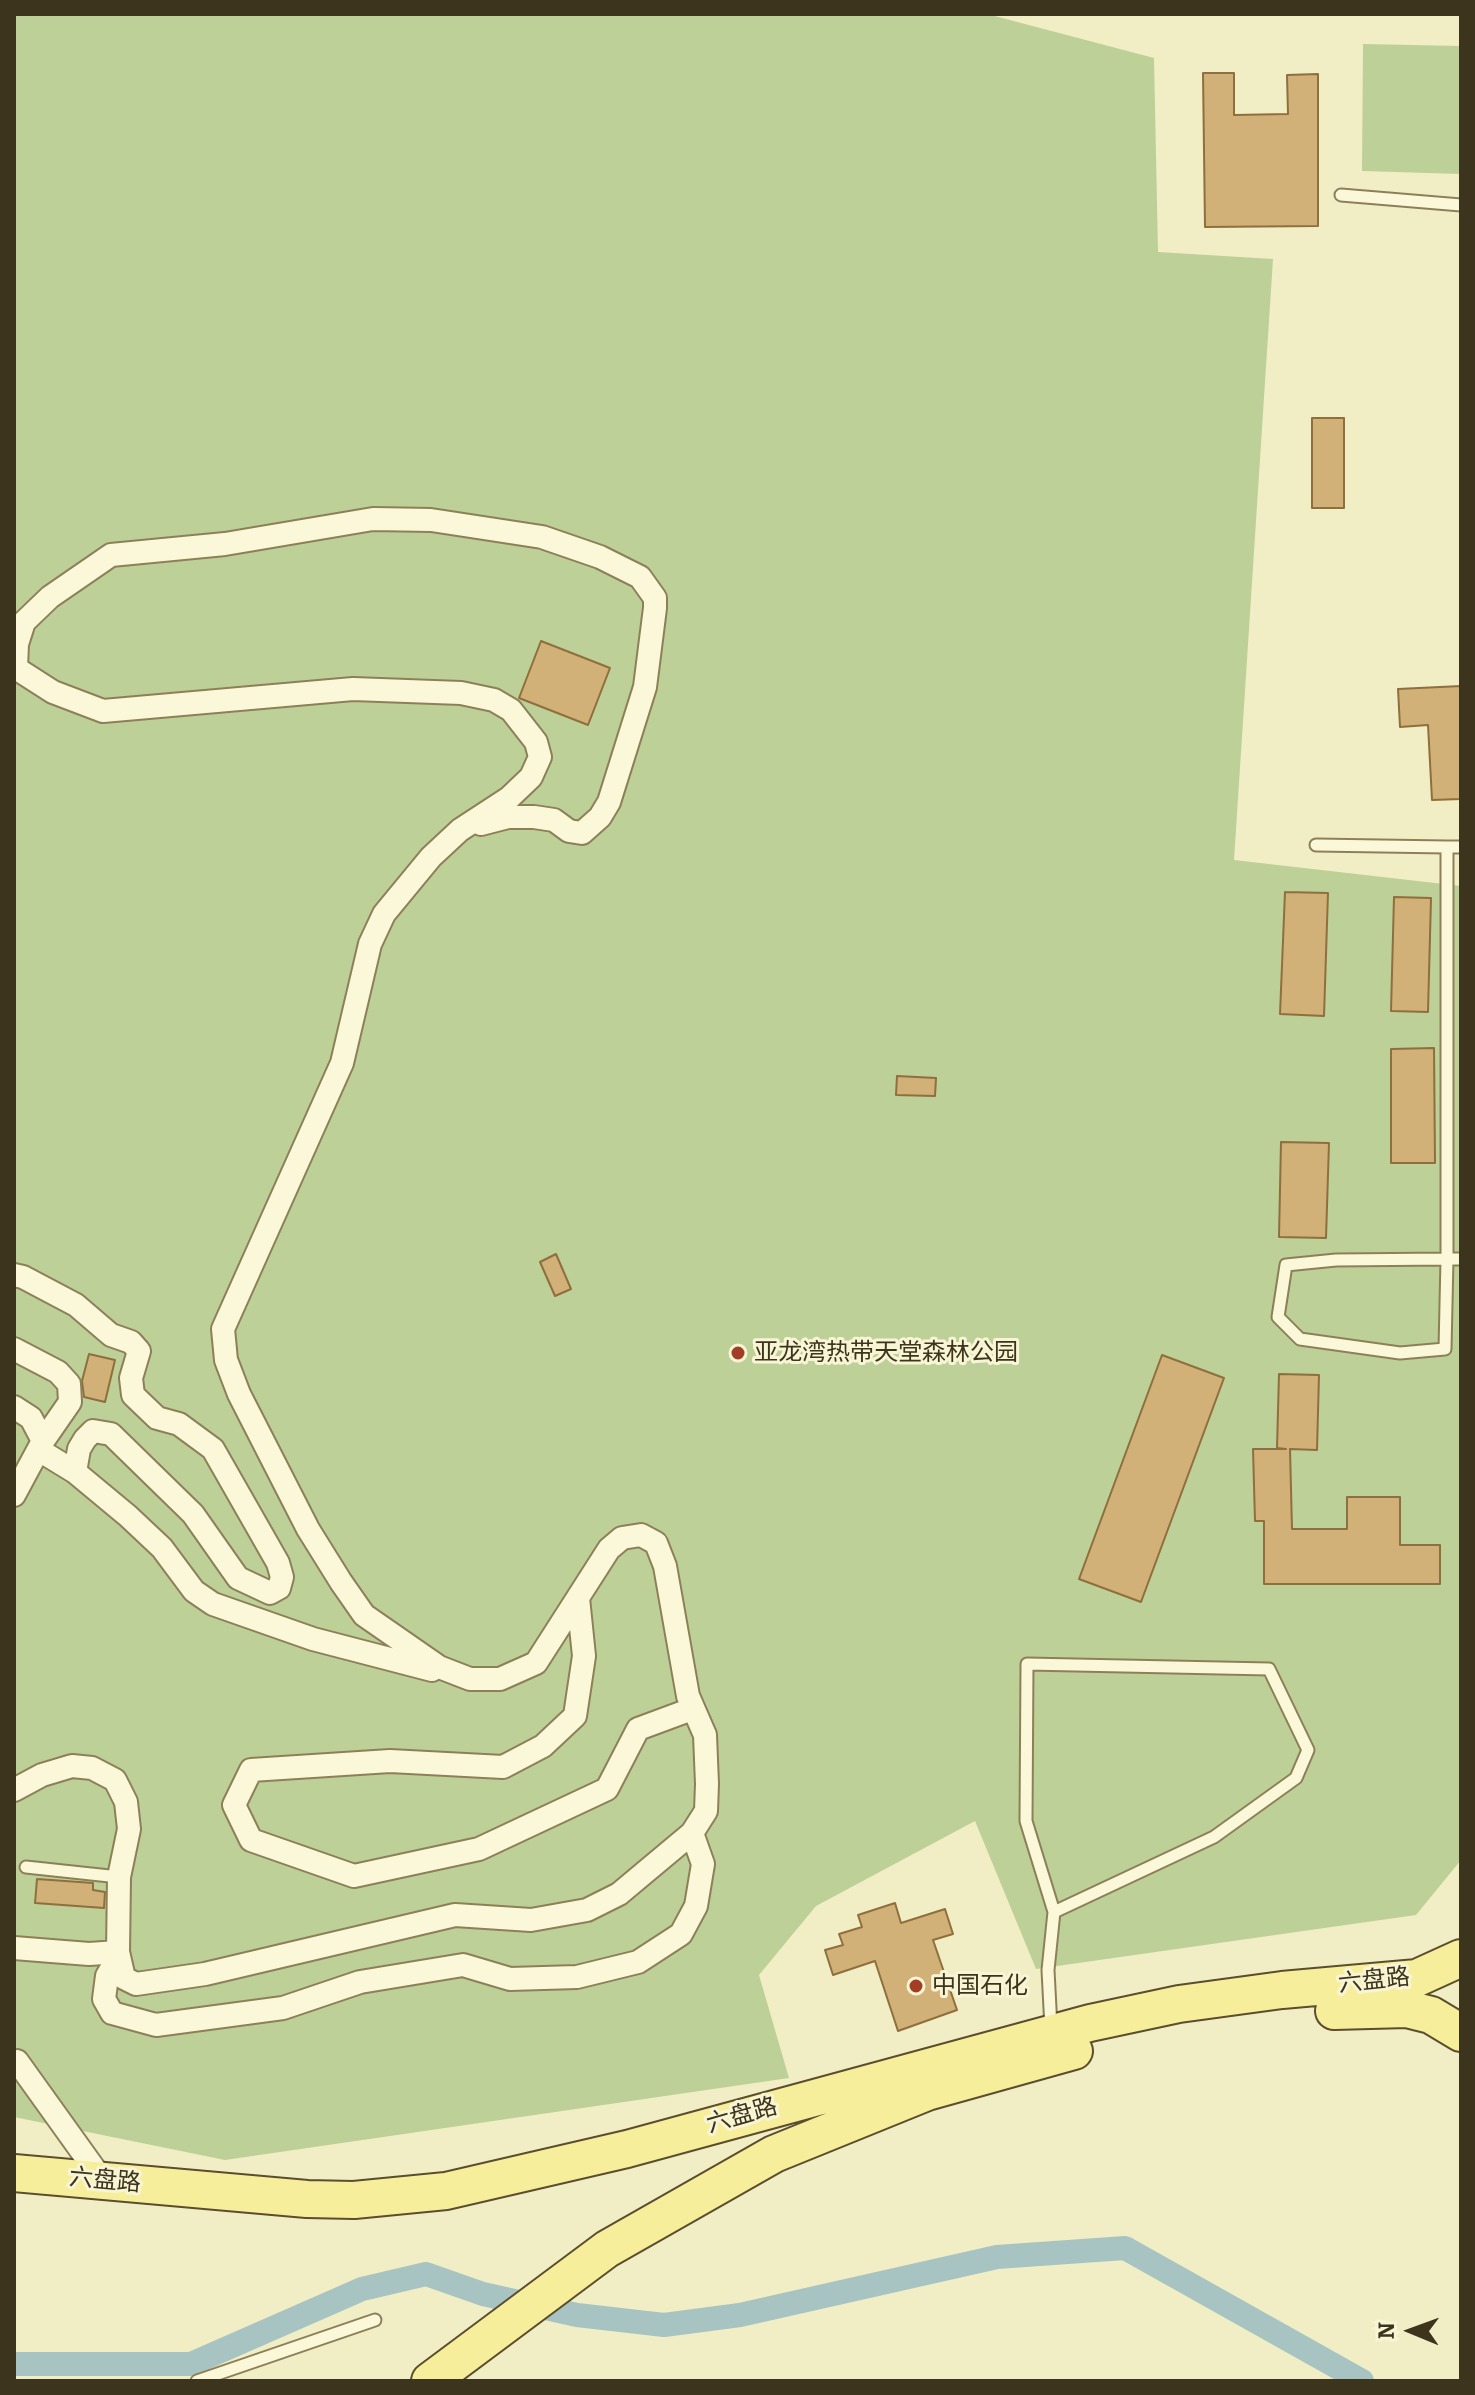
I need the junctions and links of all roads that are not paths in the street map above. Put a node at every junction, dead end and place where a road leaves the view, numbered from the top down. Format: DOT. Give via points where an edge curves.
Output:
graph roads {
  1 [pos="1341,195"];
  2 [pos="1461,205"];
  3 [pos="15,668"];
  4 [pos="460,830"];
  5 [pos="1316,845"];
  6 [pos="1447,847"];
  7 [pos="1461,847"];
  8 [pos="1447,1259"];
  9 [pos="1461,1259"];
  10 [pos="14,1275"];
  11 [pos="14,1349"];
  12 [pos="14,1407"];
  13 [pos="41,1446"];
  14 [pos="75,1472"];
  15 [pos="14,1495"];
  16 [pos="578,1598"];
  17 [pos="470,1679"];
  18 [pos="692,1709"];
  19 [pos="14,1790"];
  20 [pos="692,1833"];
  21 [pos="26,1867"];
  22 [pos="119,1877"];
  23 [pos="1054,1912"];
  24 [pos="14,1948"];
  25 [pos="118,1954"];
  26 [pos="1461,1958"];
  27 [pos="1051,2033"];
  28 [pos="1461,2033"];
  29 [pos="15,2061"];
  30 [pos="14,2173"];
  31 [pos="103,2181"];
  32 [pos="375,2320"];
  33 [pos="197,2381"];
  34 [pos="430,2381"];
  1 -- 2 [label="lane"];
  3 -- 4 [label="street" via="53,692 103,711 353,689 461,693 494,700 525,723 540,757 531,777 509,798"];
  3 -- 4 [label="street" via="24,622 111,555 225,544 373,519 431,520 542,537 640,577 655,598 645,687 600,817 582,833 534,817 508,817"];
  4 -- 17 [label="street" via="400,892 370,944 342,1063 223,1329 226,1360 239,1394 308,1529 364,1615 439,1667"];
  5 -- 6 [label="lane"];
  6 -- 7 [label="lane"];
  6 -- 8 [label="lane"];
  8 -- 8 [label="lane" via="1286,1265 1278,1317 1300,1339 1400,1353 1445,1349"];
  8 -- 9 [label="lane"];
  10 -- 14 [label="street" via="76,1305 139,1351 131,1378 133,1395 157,1418 179,1424 213,1449 278,1563 279,1588 270,1593 238,1578 193,1514 111,1434 93,1431 85,1439"];
  11 -- 13 [label="street" via="58,1372 69,1384 70,1402"];
  12 -- 13 [label="street" via="31,1418"];
  13 -- 14 [label="street"];
  13 -- 15 [label="street"];
  14 -- 17 [label="street" via="146,1531 194,1591 213,1604 357,1652"];
  16 -- 17 [label="street" via="536,1663 500,1679"];
  16 -- 18 [label="street" via="622,1538 641,1535 656,1543"];
  16 -- 18 [label="street" via="584,1656 575,1716 543,1746 503,1767 390,1761 251,1770 234,1805 251,1840 354,1876 479,1849 607,1789 638,1729"];
  18 -- 20 [label="street" via="705,1735 707,1784 706,1811"];
  19 -- 22 [label="street" via="72,1766 92,1768 115,1780 126,1802 129,1829"];
  20 -- 25 [label="street" via="619,1894 587,1910 531,1920 455,1915 150,1983 124,1978"];
  20 -- 25 [label="street" via="703,1864 696,1906 681,1934 638,1962 577,1977 510,1979 463,1965 360,1982 283,2008 156,2025 112,2013 104,1999"];
  21 -- 22 [label="lane"];
  22 -- 25 [label="street"];
  23 -- 23 [label="lane" via="1214,1837 1296,1778 1308,1750 1269,1669 1027,1664 1026,1821"];
  23 -- 27 [label="lane" via="1048,1970"];
  24 -- 25 [label="street"];
  26 -- 27 [label="main road, 六盘路" via="1417,1978 1179,2004"];
  27 -- 31 [label="main road, 六盘路" via="612,2153 446,2191 307,2199"];
  28 -- 34 [label="main road, 六盘路" via="1431,2015 1407,2009 1291,2013 1081,2049 927,2092 774,2154 607,2249"];
  29 -- 31 [label="street"];
  30 -- 31 [label="main road, 六盘路"];
  32 -- 33 [label="lane"];
}
